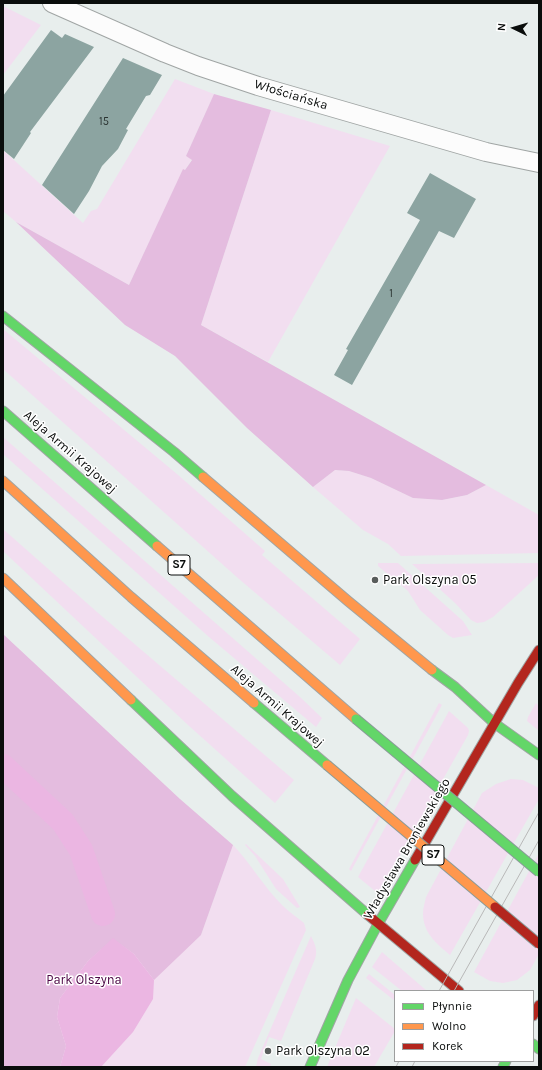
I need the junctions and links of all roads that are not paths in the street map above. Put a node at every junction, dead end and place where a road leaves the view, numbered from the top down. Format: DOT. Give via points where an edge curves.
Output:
graph roads {
  1 [pos="52,3"];
  2 [pos="539,162"];
  3 [pos="3,316"];
  4 [pos="3,411"];
  5 [pos="3,481"];
  6 [pos="3,578"];
  7 [pos="539,650"];
  8 [pos="494,723"];
  9 [pos="539,755"];
  10 [pos="539,872"];
  11 [pos="378,924"];
  12 [pos="539,944"];
  13 [pos="458,990"];
  14 [pos="539,1005"];
  15 [pos="534,1014"];
  16 [pos="310,1067"];
  1 -- 2 [label="street, Włościańska" via="165,53 258,86 486,152"];
  3 -- 8 [label="main road" via="174,452 348,601 455,687"];
  4 -- 10 [label="main road, Aleja Armii Krajowej / S7, bridge" via="356,719"];
  5 -- 12 [label="main road, Aleja Armii Krajowej / S7, bridge" via="131,597"];
  6 -- 11 [label="main road" via="232,796"];
  7 -- 8 [label="main road, Władysława Broniewskiego"];
  8 -- 9 [label="main road"];
  8 -- 11 [label="main road, Władysława Broniewskiego"];
  11 -- 13 [label="main road"];
  11 -- 16 [label="main road, Władysława Broniewskiego" via="348,980"];
  14 -- 15 [label="main road"];
}
